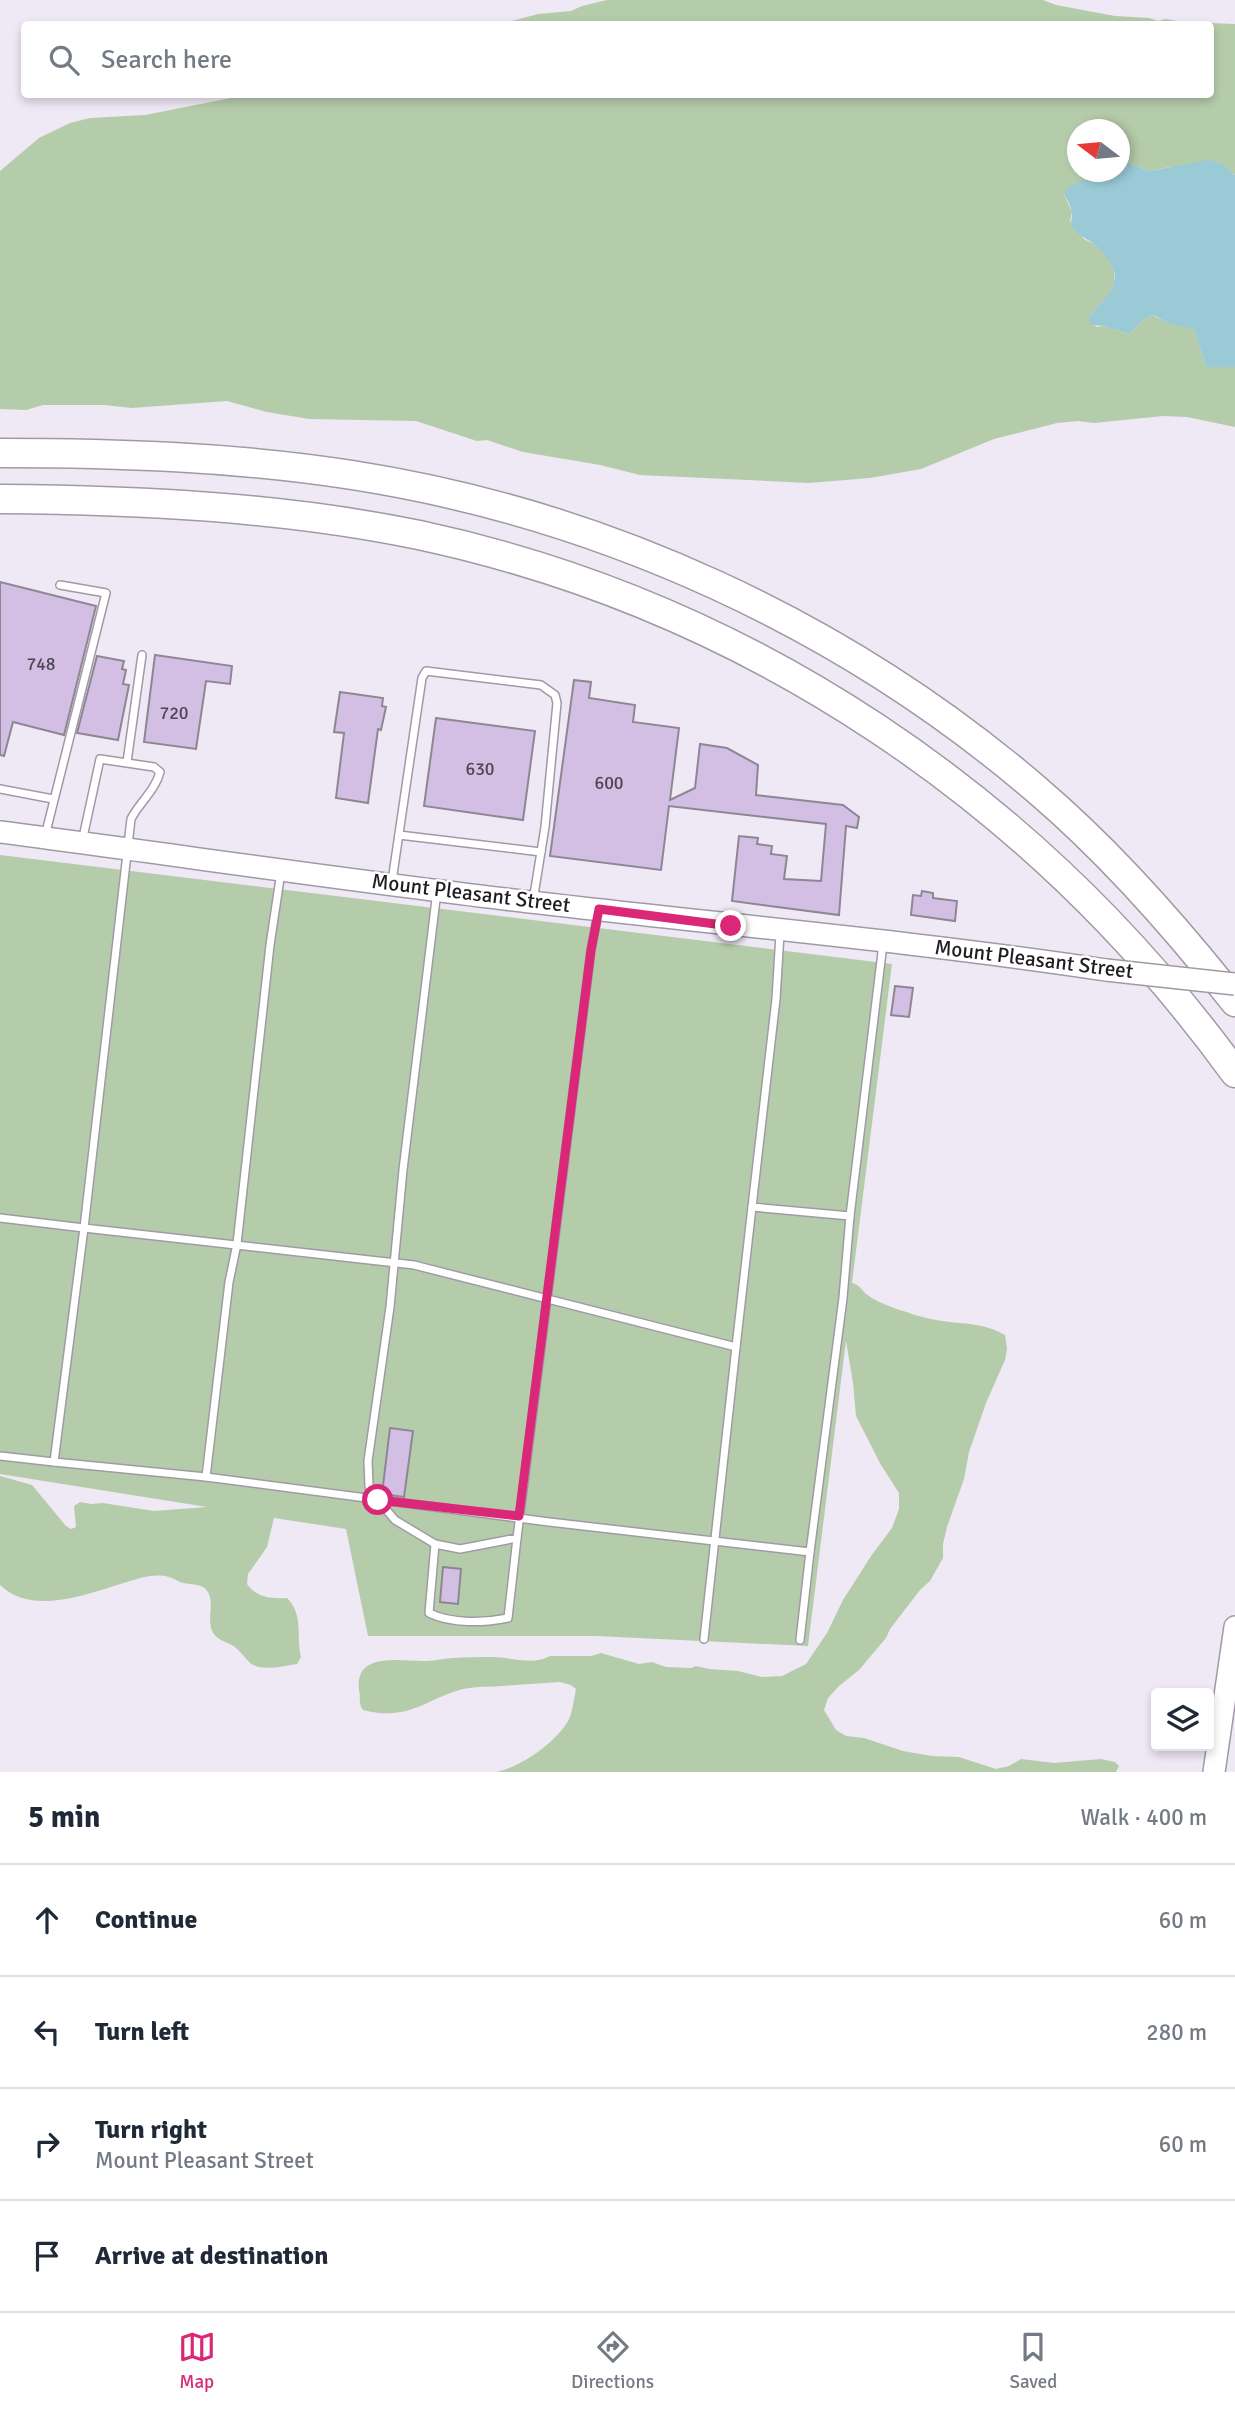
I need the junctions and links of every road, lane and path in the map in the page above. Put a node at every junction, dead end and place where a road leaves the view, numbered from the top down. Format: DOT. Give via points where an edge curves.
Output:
graph roads {
  1 [pos="0,453"];
  2 [pos="0,499"];
  3 [pos="60,584"];
  4 [pos="142,655"];
  5 [pos="127,762"];
  6 [pos="0,789"];
  7 [pos="53,799"];
  8 [pos="0,832"];
  9 [pos="399,835"];
  10 [pos="45,838"];
  11 [pos="82,843"];
  12 [pos="128,849"];
  13 [pos="541,852"];
  14 [pos="281,869"];
  15 [pos="392,883"];
  16 [pos="437,890"];
  17 [pos="533,902"];
  18 [pos="599,909"];
  19 [pos="780,930"];
  20 [pos="884,940"];
  21 [pos="1235,984"];
  22 [pos="1235,1002"];
  23 [pos="1235,1073"];
  24 [pos="752,1207"];
  25 [pos="850,1216"];
  26 [pos="0,1218"];
  27 [pos="84,1228"];
  28 [pos="237,1244"];
  29 [pos="393,1262"];
  30 [pos="547,1300"];
  31 [pos="736,1347"];
  32 [pos="0,1456"];
  33 [pos="54,1462"];
  34 [pos="206,1477"];
  35 [pos="378,1500"];
  36 [pos="519,1516"];
  37 [pos="517,1538"];
  38 [pos="715,1542"];
  39 [pos="435,1544"];
  40 [pos="810,1552"];
  41 [pos="1235,1627"];
  42 [pos="704,1639"];
  43 [pos="800,1640"];
  44 [pos="1214,1772"];
  1 -- 22 [label="highway" via="186,458 356,476 547,521 713,584 859,660 1011,768 1122,870"];
  2 -- 23 [label="highway" via="199,507 390,530 564,574 702,630 868,721 995,815 1134,949"];
  3 -- 7 [label="lane" via="106,593"];
  4 -- 5 [label="lane"];
  5 -- 11 [label="lane" via="104,758 98,763"];
  5 -- 12 [label="lane" via="160,772 131,819"];
  6 -- 7 [label="lane"];
  7 -- 10 [label="lane"];
  8 -- 10 [label="main road, Mount Pleasant Street"];
  9 -- 13 [label="lane"];
  9 -- 13 [label="lane" via="422,678 433,670 541,685 555,695"];
  9 -- 15 [label="lane"];
  10 -- 11 [label="main road, Mount Pleasant Street"];
  11 -- 12 [label="main road, Mount Pleasant Street"];
  12 -- 14 [label="main road, Mount Pleasant Street"];
  12 -- 27 [label="lane"];
  13 -- 17 [label="lane"];
  14 -- 15 [label="main road, Mount Pleasant Street"];
  14 -- 28 [label="lane"];
  15 -- 16 [label="main road, Mount Pleasant Street"];
  16 -- 17 [label="main road, Mount Pleasant Street"];
  16 -- 29 [label="lane"];
  17 -- 18 [label="main road, Mount Pleasant Street"];
  18 -- 19 [label="main road, Mount Pleasant Street"];
  18 -- 30 [label="lane"];
  19 -- 20 [label="main road, Mount Pleasant Street"];
  19 -- 24 [label="lane"];
  20 -- 21 [label="main road, Mount Pleasant Street, bridge"];
  20 -- 25 [label="lane"];
  24 -- 25 [label="lane"];
  24 -- 31 [label="lane"];
  25 -- 40 [label="lane"];
  26 -- 27 [label="lane"];
  27 -- 28 [label="lane"];
  27 -- 33 [label="lane"];
  28 -- 29 [label="lane"];
  28 -- 34 [label="lane"];
  29 -- 30 [label="lane"];
  29 -- 35 [label="lane" via="368,1461 369,1486"];
  30 -- 31 [label="lane"];
  30 -- 36 [label="lane"];
  31 -- 38 [label="lane"];
  32 -- 33 [label="lane"];
  33 -- 34 [label="lane"];
  34 -- 35 [label="lane"];
  35 -- 36 [label="lane"];
  35 -- 39 [label="lane" via="395,1520"];
  36 -- 37 [label="lane"];
  36 -- 38 [label="lane"];
  37 -- 39 [label="lane" via="460,1549"];
  37 -- 39 [label="lane" via="508,1618 500,1620 467,1621 429,1613"];
  38 -- 40 [label="lane"];
  38 -- 42 [label="lane"];
  40 -- 43 [label="lane"];
  41 -- 44 [label="main road"];
}
